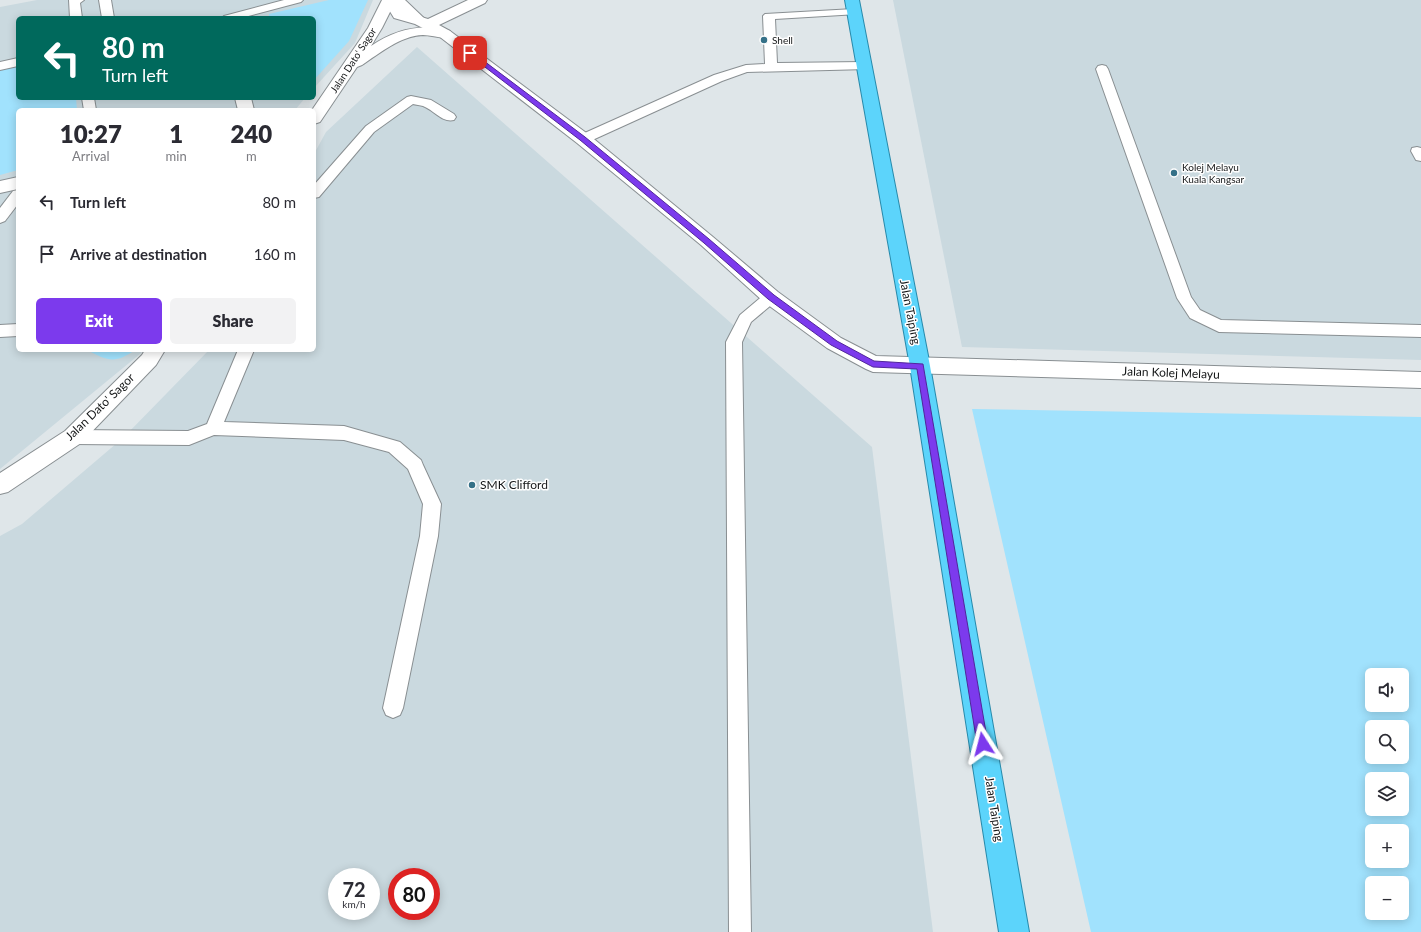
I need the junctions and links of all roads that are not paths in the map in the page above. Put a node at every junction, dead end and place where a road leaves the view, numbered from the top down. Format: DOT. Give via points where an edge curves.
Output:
graph roads {
  1 [pos="78,0"];
  2 [pos="105,0"];
  3 [pos="297,0"];
  4 [pos="392,0"];
  5 [pos="480,0"];
  6 [pos="278,3"];
  7 [pos="853,6"];
  8 [pos="399,15"];
  9 [pos="76,16"];
  10 [pos="108,16"];
  11 [pos="235,16"];
  12 [pos="423,23"];
  13 [pos="375,28"];
  14 [pos="445,34"];
  15 [pos="16,62"];
  16 [pos="0,66"];
  17 [pos="864,66"];
  18 [pos="350,67"];
  19 [pos="771,67"];
  20 [pos="1102,69"];
  21 [pos="316,116"];
  22 [pos="450,118"];
  23 [pos="583,139"];
  24 [pos="16,183"];
  25 [pos="0,187"];
  26 [pos="316,192"];
  27 [pos="16,197"];
  28 [pos="0,218"];
  29 [pos="771,297"];
  30 [pos="16,330"];
  31 [pos="1421,331"];
  32 [pos="0,332"];
  33 [pos="154,352"];
  34 [pos="245,352"];
  35 [pos="920,366"];
  36 [pos="1421,380"];
  37 [pos="213,428"];
  38 [pos="73,437"];
  39 [pos="0,485"];
  40 [pos="393,708"];
  41 [pos="740,932"];
  42 [pos="1014,932"];
  1 -- 9 [label="lane" via="74,1"];
  2 -- 10 [label="lane"];
  3 -- 6 [label="lane"];
  4 -- 8 [label="street"];
  4 -- 12 [label="street"];
  4 -- 13 [label="street, Jalan Dato' Sagor"];
  5 -- 12 [label="street"];
  6 -- 11 [label="lane"];
  7 -- 17 [label="highway, Jalan Taiping"];
  7 -- 19 [label="lane" via="769,16"];
  8 -- 12 [label="street"];
  8 -- 13 [label="street" via="389,18"];
  12 -- 14 [label="street, Jalan Kolej Melayu"];
  13 -- 18 [label="street, Jalan Dato' Sagor"];
  14 -- 18 [label="street" via="423,31 406,33 384,43"];
  14 -- 23 [label="street, Jalan Kolej Melayu"];
  15 -- 16 [label="lane"];
  17 -- 19 [label="lane"];
  17 -- 35 [label="highway, Jalan Taiping"];
  18 -- 21 [label="street, Jalan Dato' Sagor"];
  19 -- 23 [label="lane" via="746,68 718,78"];
  20 -- 31 [label="lane" via="1184,298 1195,314 1219,326"];
  22 -- 26 [label="lane" via="427,103 411,100 370,129"];
  23 -- 29 [label="street, Jalan Kolej Melayu"];
  24 -- 25 [label="street"];
  27 -- 28 [label="lane"];
  29 -- 35 [label="street, Jalan Kolej Melayu" via="834,343 873,364"];
  29 -- 41 [label="lane" via="745,319 734,342"];
  30 -- 32 [label="lane"];
  33 -- 38 [label="street, Jalan Dato' Sagor" via="149,360"];
  34 -- 37 [label="lane"];
  35 -- 36 [label="street, Jalan Kolej Melayu"];
  35 -- 42 [label="highway, Jalan Taiping"];
  37 -- 38 [label="lane" via="189,438"];
  37 -- 40 [label="lane" via="344,433 394,447 415,465 432,504 430,536"];
  38 -- 39 [label="street, Jalan Dato' Sagor"];
}
